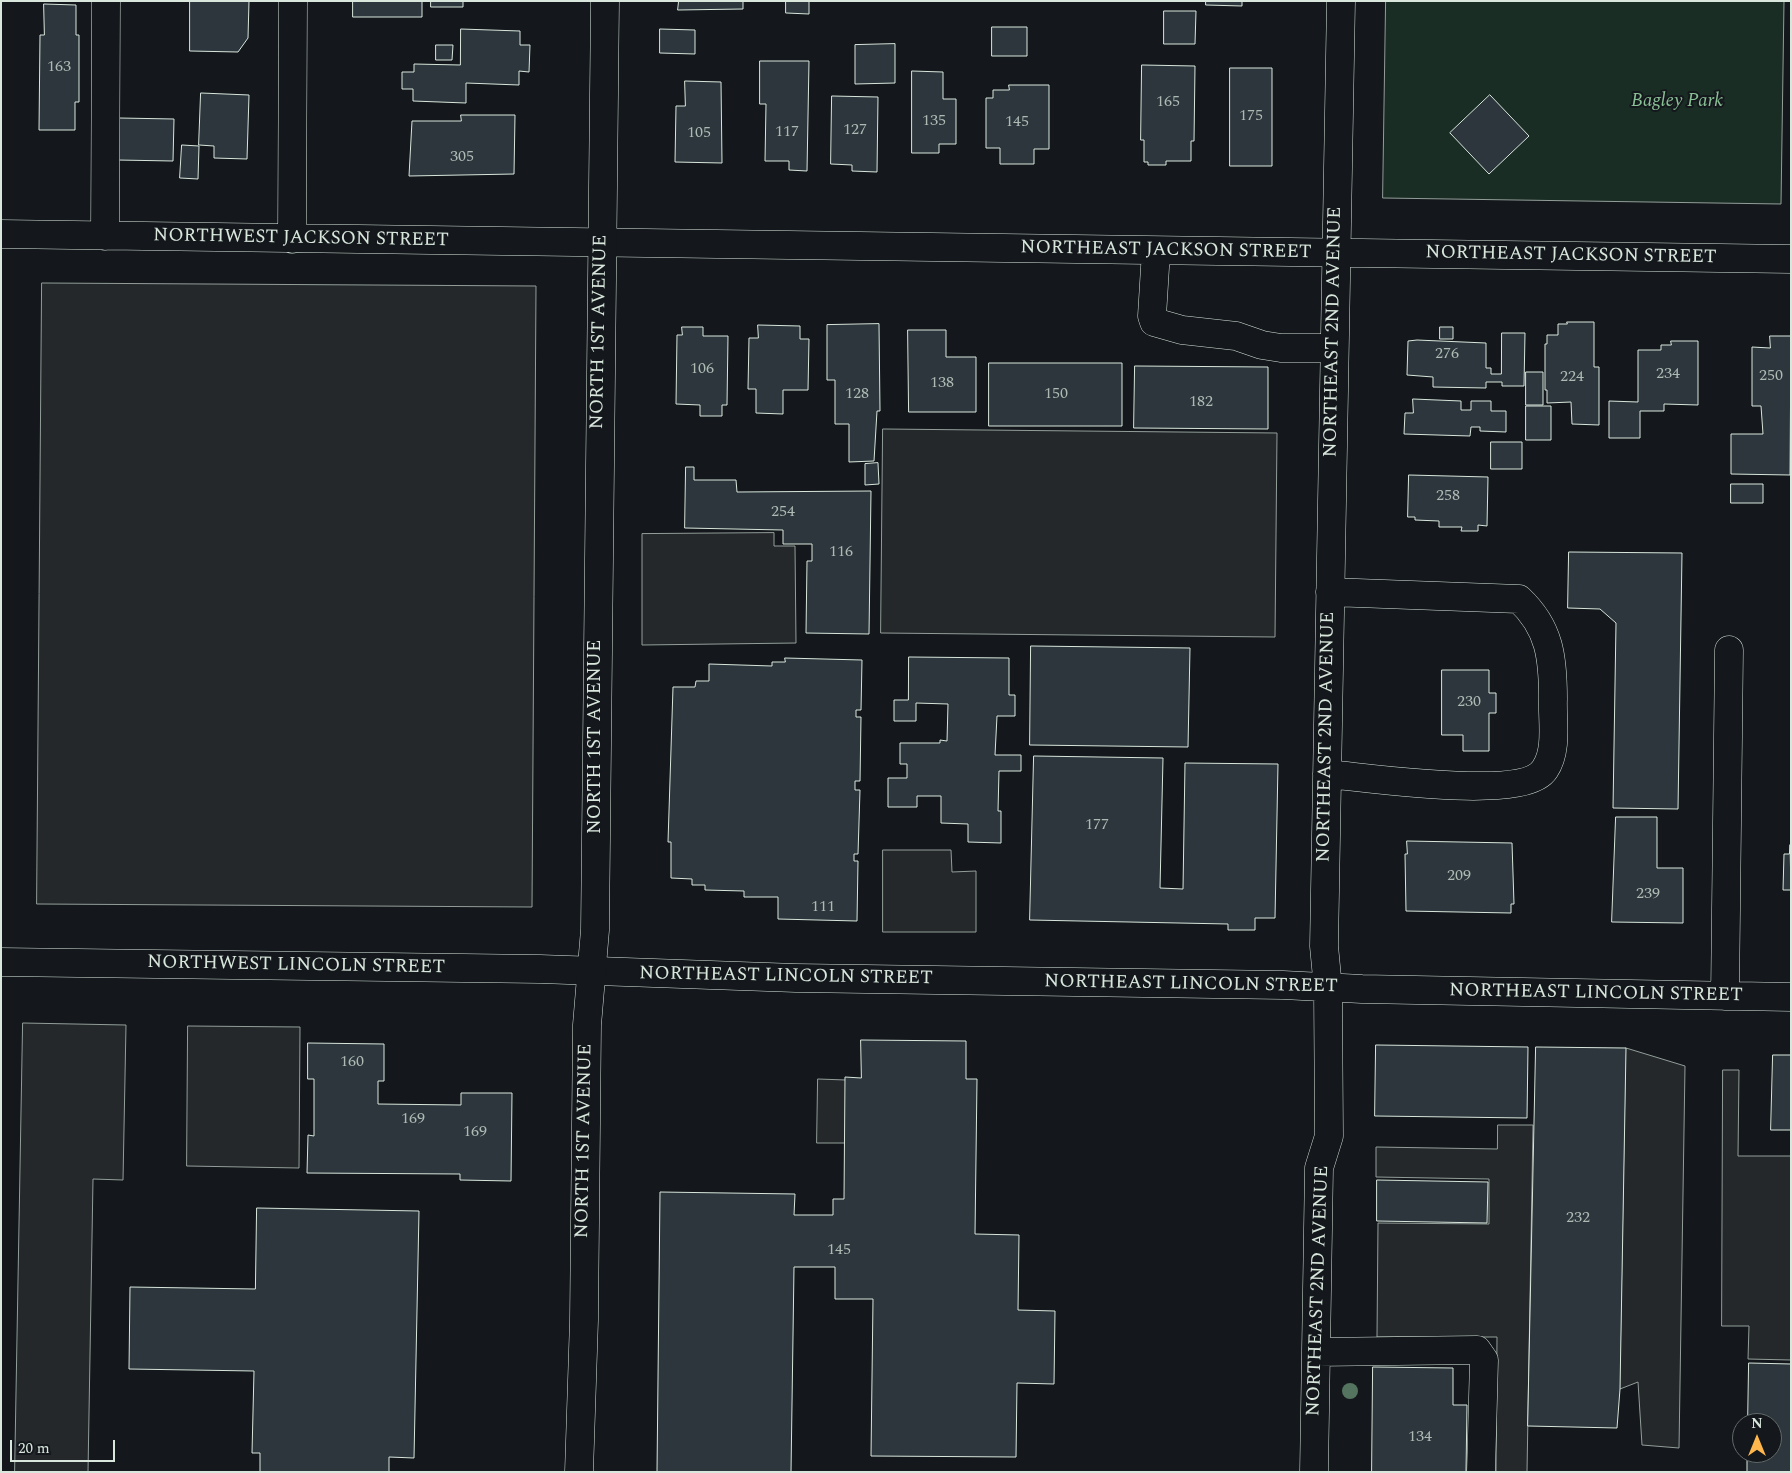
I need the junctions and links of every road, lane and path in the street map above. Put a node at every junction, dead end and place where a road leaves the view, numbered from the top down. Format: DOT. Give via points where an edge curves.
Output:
graph roads {
  1 [pos="106,1"];
  2 [pos="294,1"];
  3 [pos="605,1"];
  4 [pos="1341,1"];
  5 [pos="1,234"];
  6 [pos="105,236"];
  7 [pos="292,239"];
  8 [pos="601,244"];
  9 [pos="1156,251"];
  10 [pos="1335,253"];
  11 [pos="1791,259"];
  12 [pos="1334,348"];
  13 [pos="1330,592"];
  14 [pos="1729,650"];
  15 [pos="1327,774"];
  16 [pos="1,962"];
  17 [pos="591,972"];
  18 [pos="1328,988"];
  19 [pos="1725,996"];
  20 [pos="1791,997"];
  21 [pos="1316,1352"];
  22 [pos="579,1472"];
  23 [pos="1314,1472"];
  24 [pos="1482,1472"];
  1 -- 6 [label="street"];
  2 -- 7 [label="street"];
  3 -- 8 [label="street, NORTH 1ST AVENUE"];
  4 -- 10 [label="street, NORTHEAST 2ND AVENUE"];
  5 -- 6 [label="street, NORTHWEST JACKSON STREET"];
  6 -- 7 [label="street, NORTHWEST JACKSON STREET"];
  7 -- 8 [label="street, NORTHWEST JACKSON STREET"];
  8 -- 9 [label="street, NORTHEAST JACKSON STREET"];
  8 -- 17 [label="street, NORTH 1ST AVENUE" via="595,930"];
  9 -- 10 [label="street, NORTHEAST JACKSON STREET"];
  9 -- 12 [label="street" via="1154,322 1182,330 1236,336 1281,348"];
  10 -- 11 [label="street, NORTHEAST JACKSON STREET"];
  10 -- 12 [label="street, NORTHEAST 2ND AVENUE"];
  12 -- 13 [label="street, NORTHEAST 2ND AVENUE"];
  13 -- 15 [label="street, NORTHEAST 2ND AVENUE"];
  13 -- 15 [label="street" via="1519,599 1532,612 1548,641 1553,675 1552,750 1545,770 1529,782 1458,787"];
  14 -- 19 [label="street"];
  15 -- 18 [label="street, NORTHEAST 2ND AVENUE" via="1324,946"];
  16 -- 17 [label="street, NORTHWEST LINCOLN STREET"];
  17 -- 18 [label="street, NORTHEAST LINCOLN STREET" via="1283,984"];
  17 -- 22 [label="street, NORTH 1ST AVENUE" via="586,1025 584,1328"];
  18 -- 19 [label="street, NORTHEAST LINCOLN STREET"];
  18 -- 21 [label="street, NORTHEAST 2ND AVENUE" via="1329,1136 1319,1168"];
  19 -- 20 [label="street, NORTHEAST LINCOLN STREET"];
  21 -- 23 [label="street, NORTHEAST 2ND AVENUE"];
  21 -- 24 [label="street" via="1477,1350 1484,1360"];
}
